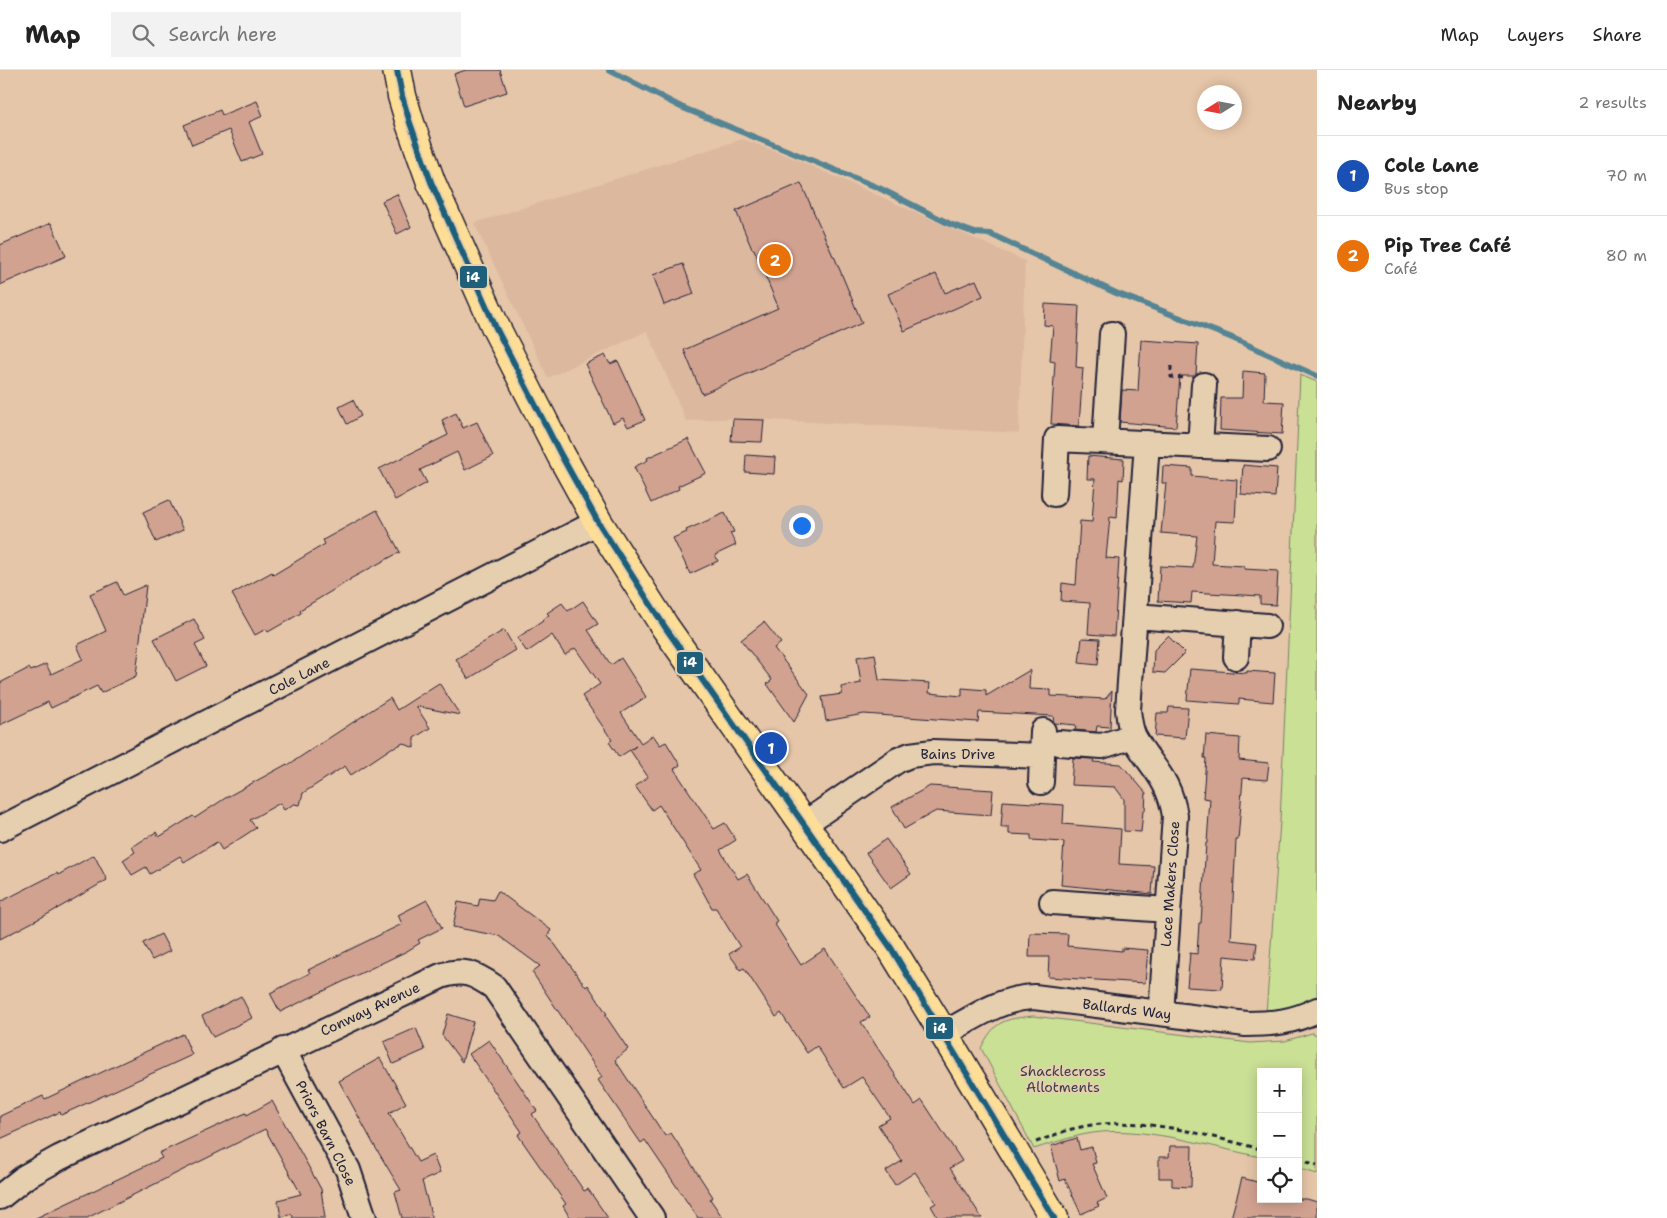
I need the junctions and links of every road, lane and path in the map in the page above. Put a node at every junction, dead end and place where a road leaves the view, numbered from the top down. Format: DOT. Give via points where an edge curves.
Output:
graph roads {
  1 [pos="397,70"];
  2 [pos="1112,334"];
  3 [pos="1204,384"];
  4 [pos="1100,441"];
  5 [pos="1147,443"];
  6 [pos="1202,446"];
  7 [pos="1268,449"];
  8 [pos="1054,494"];
  9 [pos="598,522"];
  10 [pos="1134,616"];
  11 [pos="1238,623"];
  12 [pos="1268,626"];
  13 [pos="1236,656"];
  14 [pos="1133,736"];
  15 [pos="1048,743"];
  16 [pos="1041,782"];
  17 [pos="804,824"];
  18 [pos="0,829"];
  19 [pos="1052,902"];
  20 [pos="1168,910"];
  21 [pos="1317,1010"];
  22 [pos="1161,1013"];
  23 [pos="944,1034"];
  24 [pos="283,1050"];
  25 [pos="1031,1144"];
  26 [pos="1257,1148"];
  27 [pos="1302,1160"];
  28 [pos="1317,1165"];
  29 [pos="0,1197"];
  30 [pos="364,1218"];
  31 [pos="652,1218"];
  32 [pos="1054,1218"];
  1 -- 9 [label="main road" via="410,123 432,182 496,328"];
  2 -- 4 [label="street"];
  3 -- 6 [label="street"];
  4 -- 5 [label="street"];
  4 -- 8 [label="street" via="1057,439"];
  5 -- 6 [label="street"];
  5 -- 10 [label="street, Lace Makers Close"];
  6 -- 7 [label="street"];
  9 -- 17 [label="main road" via="665,627"];
  9 -- 18 [label="street, Cole Lane"];
  10 -- 11 [label="street"];
  10 -- 14 [label="street, Lace Makers Close" via="1128,710"];
  11 -- 12 [label="street"];
  11 -- 13 [label="street"];
  14 -- 15 [label="street, Bains Drive" via="1102,746"];
  14 -- 20 [label="street, Lace Makers Close" via="1163,779 1172,802 1174,816"];
  15 -- 16 [label="street"];
  15 -- 17 [label="street, Bains Drive" via="910,755"];
  17 -- 23 [label="main road" via="890,948"];
  19 -- 20 [label="street"];
  20 -- 22 [label="street, Lace Makers Close"];
  21 -- 22 [label="street, Ballards Way" via="1276,1024 1246,1024"];
  22 -- 23 [label="street, Ballards Way" via="1020,997 1008,1000"];
  23 -- 32 [label="main road"];
  24 -- 29 [label="street, Conway Avenue" via="42,1166"];
  24 -- 30 [label="street, Priors Barn Close" via="348,1170"];
  24 -- 31 [label="street, Conway Avenue" via="451,972 482,978 494,987"];
  25 -- 26 [label="path" via="1071,1129 1127,1123 1176,1128"];
  27 -- 28 [label="path"];
}
